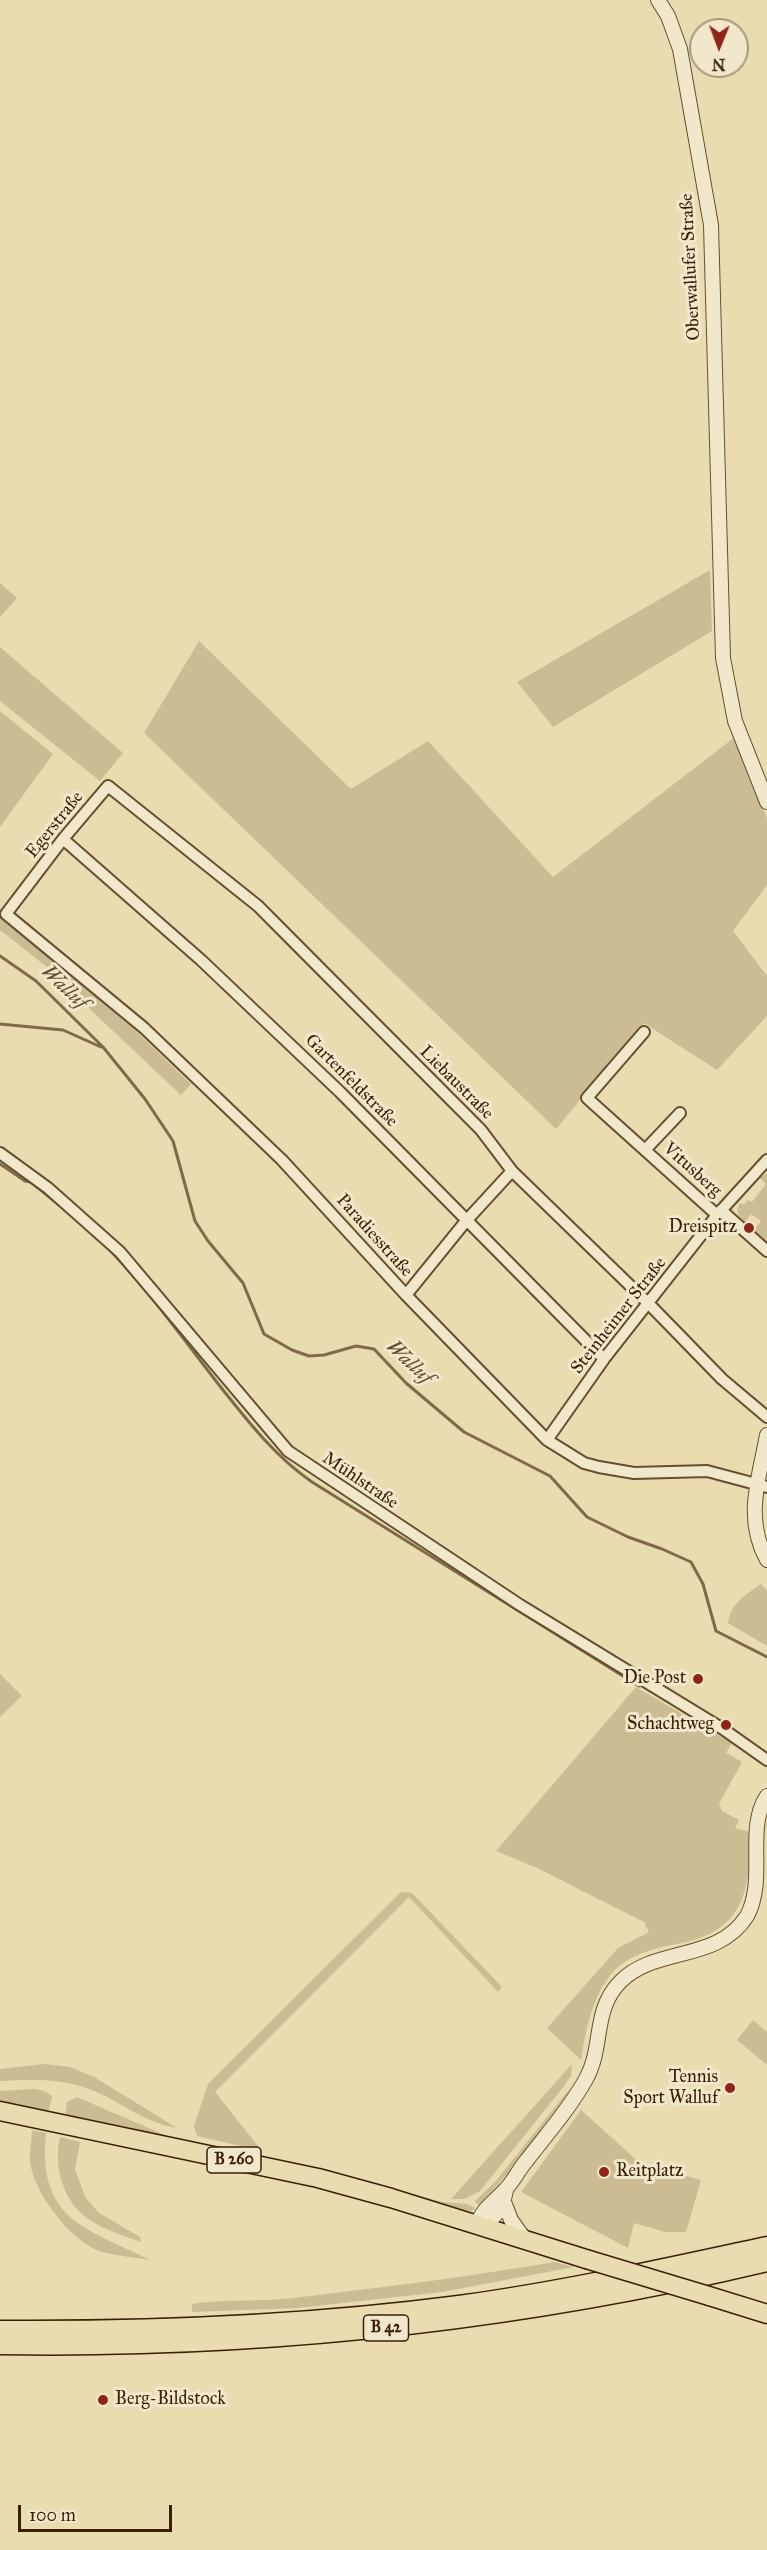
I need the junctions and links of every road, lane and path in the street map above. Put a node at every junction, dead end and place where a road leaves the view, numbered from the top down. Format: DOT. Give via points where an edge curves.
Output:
graph roads {
  1 [pos="658,0"];
  2 [pos="108,786"];
  3 [pos="765,797"];
  4 [pos="63,839"];
  5 [pos="6,914"];
  6 [pos="644,1032"];
  7 [pos="680,1113"];
  8 [pos="645,1150"];
  9 [pos="0,1153"];
  10 [pos="767,1160"];
  11 [pos="512,1171"];
  12 [pos="719,1212"];
  13 [pos="466,1221"];
  14 [pos="767,1251"];
  15 [pos="406,1295"];
  16 [pos="650,1304"];
  17 [pos="604,1359"];
  18 [pos="767,1417"];
  19 [pos="767,1435"];
  20 [pos="547,1440"];
  21 [pos="762,1486"];
  22 [pos="767,1560"];
  23 [pos="767,1760"];
  24 [pos="767,1796"];
  25 [pos="0,2111"];
  26 [pos="505,2196"];
  27 [pos="477,2224"];
  28 [pos="524,2238"];
  29 [pos="767,2246"];
  30 [pos="767,2262"];
  31 [pos="767,2314"];
  32 [pos="0,2330"];
  33 [pos="0,2345"];
  1 -- 3 [label="street, Oberwallufer Straße" via="680,49 709,206 723,658 735,721"];
  2 -- 4 [label="street, Egerstraße"];
  2 -- 11 [label="street, Liebaustraße" via="258,906 480,1130"];
  4 -- 5 [label="street, Egerstraße"];
  4 -- 13 [label="street, Gartenfeldstraße" via="201,960 340,1092"];
  5 -- 15 [label="street, Paradiesstraße" via="153,1036 282,1160"];
  6 -- 8 [label="street, Vitusberg" via="587,1098"];
  7 -- 8 [label="street, Vitusberg"];
  8 -- 12 [label="street, Vitusberg"];
  9 -- 23 [label="street, Mühlstraße" via="48,1188 120,1252 288,1451 520,1605"];
  10 -- 12 [label="street, Steinheimer Straße"];
  11 -- 13 [label="street"];
  11 -- 16 [label="street, Liebaustraße"];
  12 -- 14 [label="street, Vitusberg"];
  12 -- 16 [label="street, Steinheimer Straße"];
  13 -- 15 [label="street"];
  13 -- 17 [label="street, Gartenfeldstraße"];
  15 -- 20 [label="street, Paradiesstraße"];
  16 -- 17 [label="street, Steinheimer Straße"];
  16 -- 18 [label="street, Liebaustraße" via="722,1379"];
  17 -- 20 [label="street, Steinheimer Straße"];
  19 -- 21 [label="street"];
  20 -- 21 [label="street, Paradiesstraße" via="584,1463 599,1467 634,1473 707,1471"];
  21 -- 22 [label="street" via="754,1529"];
  24 -- 26 [label="street" via="760,1812 755,1897 747,1915 735,1930 715,1944 657,1961 621,1981 601,2015 588,2077"];
  25 -- 27 [label="main road, B 260" via="318,2178"];
  26 -- 27 [label="street" via="490,2202"];
  26 -- 28 [label="street" via="511,2220"];
  27 -- 28 [label="main road, B 260"];
  28 -- 31 [label="main road, B 260, bridge"];
  29 -- 32 [label="main road, B 42" via="531,2293 396,2312 210,2327"];
  30 -- 33 [label="main road, B 42" via="602,2297 344,2333 164,2344"];
}
